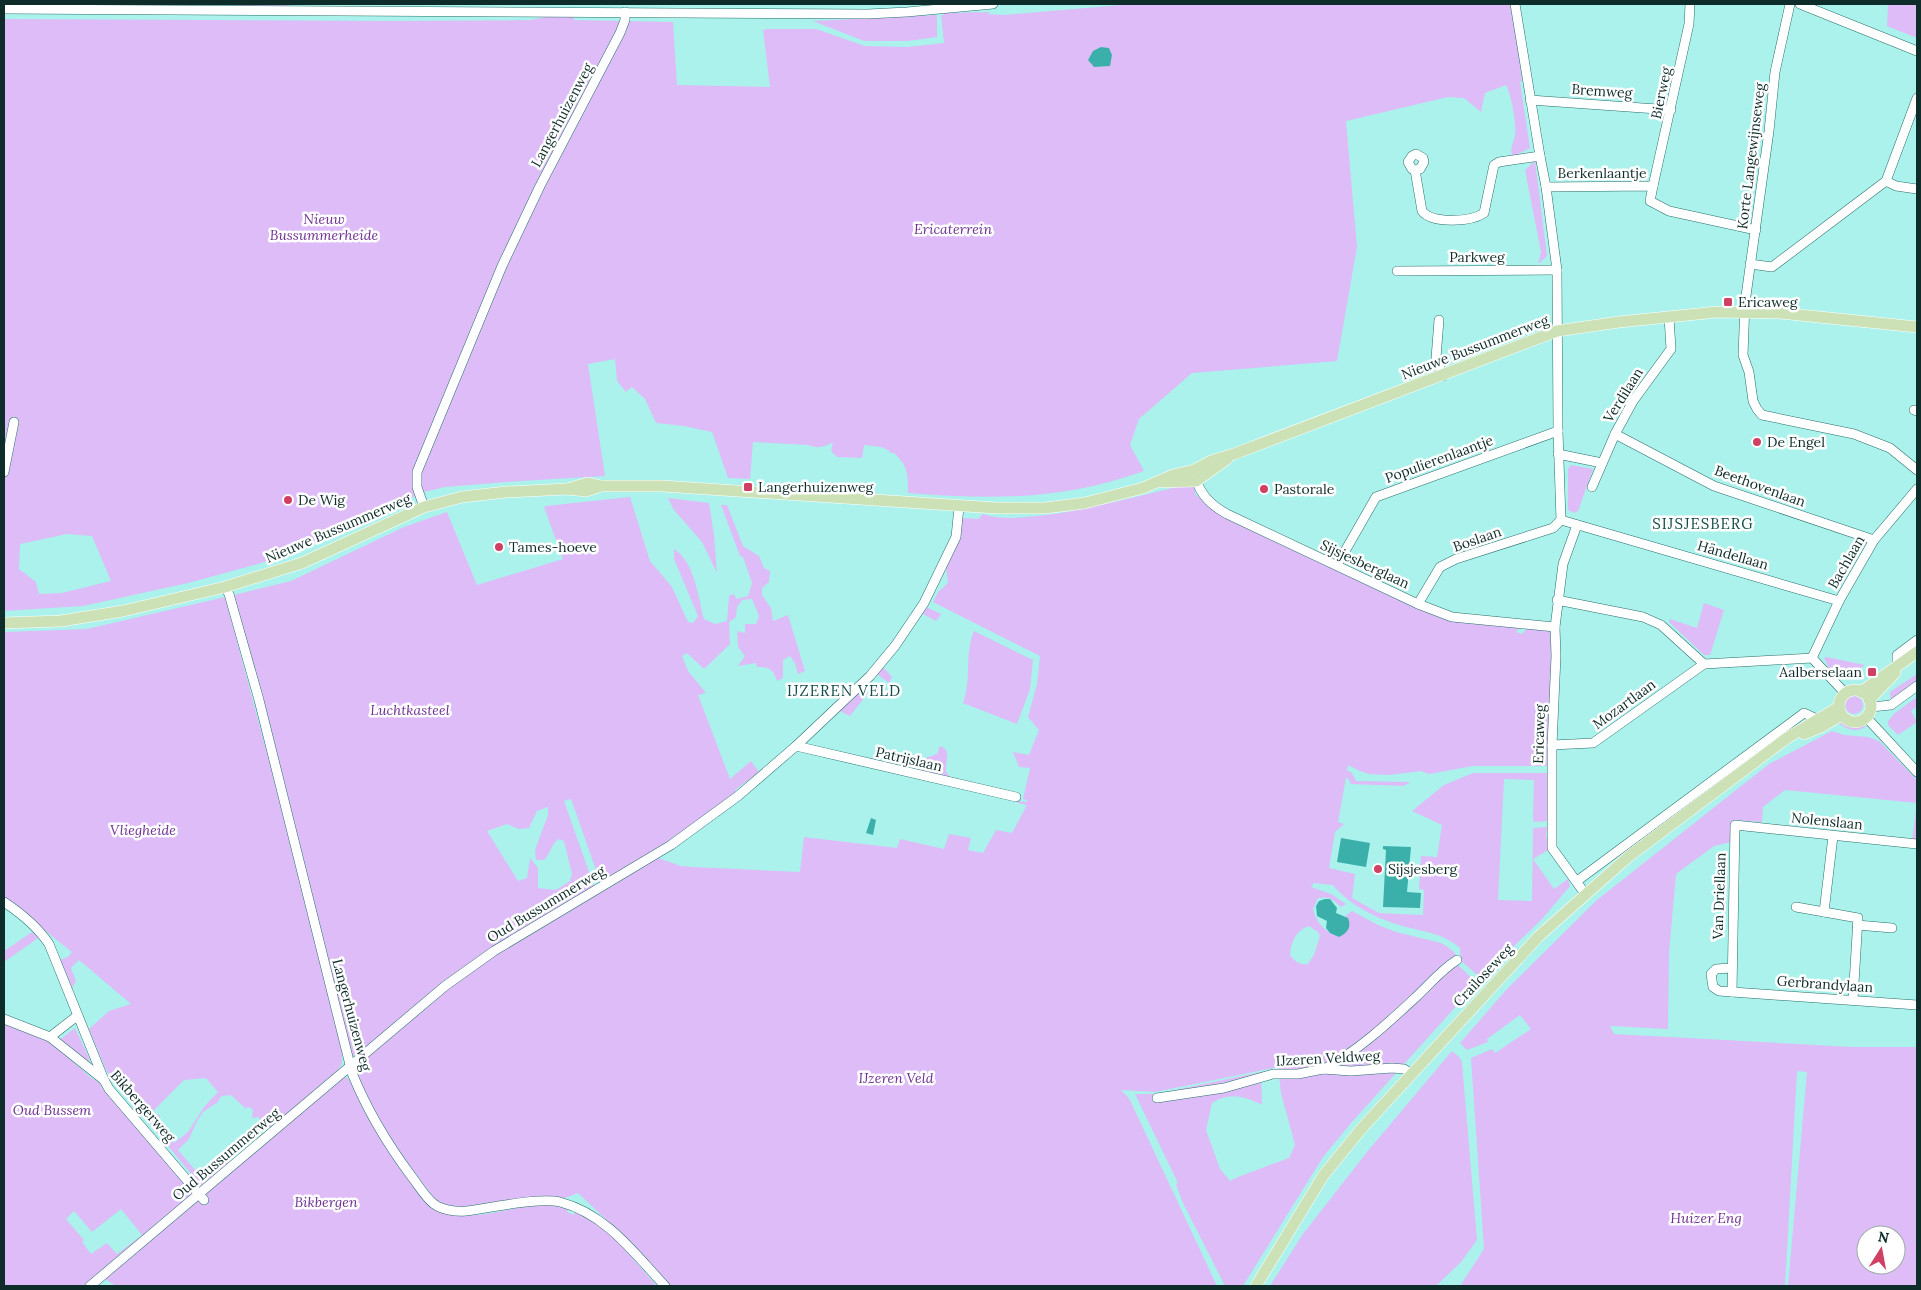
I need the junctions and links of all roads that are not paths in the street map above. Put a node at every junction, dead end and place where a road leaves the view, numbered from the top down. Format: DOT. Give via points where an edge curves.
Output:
graph roads {
  1 [pos="993,4"];
  2 [pos="1515,4"];
  3 [pos="1690,4"];
  4 [pos="1790,4"];
  5 [pos="1800,4"];
  6 [pos="943,6"];
  7 [pos="4,9"];
  8 [pos="625,12"];
  9 [pos="1917,51"];
  10 [pos="1917,98"];
  11 [pos="1530,100"];
  12 [pos="1672,110"];
  13 [pos="1540,156"];
  14 [pos="1415,170"];
  15 [pos="1886,181"];
  16 [pos="1653,186"];
  17 [pos="1546,187"];
  18 [pos="1917,189"];
  19 [pos="1756,230"];
  20 [pos="1750,264"];
  21 [pos="1557,270"];
  22 [pos="1397,271"];
  23 [pos="1744,312"];
  24 [pos="1669,317"];
  25 [pos="1439,320"];
  26 [pos="1917,327"];
  27 [pos="1557,331"];
  28 [pos="1443,376"];
  29 [pos="14,422"];
  30 [pos="1558,431"];
  31 [pos="1615,434"];
  32 [pos="1558,454"];
  33 [pos="1602,463"];
  34 [pos="1917,470"];
  35 [pos="4,472"];
  36 [pos="1195,476"];
  37 [pos="1592,487"];
  38 [pos="1917,489"];
  39 [pos="424,507"];
  40 [pos="959,507"];
  41 [pos="1561,520"];
  42 [pos="1577,526"];
  43 [pos="1874,540"];
  44 [pos="1337,565"];
  45 [pos="225,587"];
  46 [pos="1557,600"];
  47 [pos="1839,601"];
  48 [pos="1418,604"];
  49 [pos="4,623"];
  50 [pos="1555,627"];
  51 [pos="1917,640"];
  52 [pos="1917,652"];
  53 [pos="1812,658"];
  54 [pos="1704,664"];
  55 [pos="1897,666"];
  56 [pos="1917,686"];
  57 [pos="1846,693"];
  58 [pos="1867,704"];
  59 [pos="1840,711"];
  60 [pos="1819,723"];
  61 [pos="1552,745"];
  62 [pos="796,746"];
  63 [pos="1917,772"];
  64 [pos="1016,796"];
  65 [pos="1735,825"];
  66 [pos="1834,836"];
  67 [pos="1917,844"];
  68 [pos="1577,881"];
  69 [pos="1586,895"];
  70 [pos="4,902"];
  71 [pos="1796,907"];
  72 [pos="1824,912"];
  73 [pos="1857,925"];
  74 [pos="1892,928"];
  75 [pos="1457,960"];
  76 [pos="1731,968"];
  77 [pos="1732,992"];
  78 [pos="1853,1000"];
  79 [pos="1917,1004"];
  80 [pos="77,1016"];
  81 [pos="4,1019"];
  82 [pos="50,1038"];
  83 [pos="350,1066"];
  84 [pos="1323,1069"];
  85 [pos="1412,1074"];
  86 [pos="104,1080"];
  87 [pos="1157,1098"];
  88 [pos="202,1197"];
  89 [pos="90,1286"];
  90 [pos="665,1286"];
  91 [pos="1256,1286"];
  1 -- 6 [label="street"];
  2 -- 11 [label="street"];
  3 -- 12 [label="street, Bierweg"];
  4 -- 19 [label="street, Korte Langewijnseweg" via="1775,72"];
  5 -- 9 [label="street"];
  6 -- 8 [label="street" via="868,14"];
  7 -- 8 [label="street"];
  8 -- 39 [label="street, Langerhuizenweg" via="620,33 502,266 417,472 417,488"];
  10 -- 15 [label="street"];
  11 -- 12 [label="street, Bremweg"];
  11 -- 13 [label="street"];
  12 -- 16 [label="street, Bierweg"];
  13 -- 14 [label="street" via="1498,162 1494,165 1484,213 1454,220 1425,214"];
  13 -- 17 [label="street"];
  15 -- 18 [label="street"];
  15 -- 20 [label="street" via="1772,267"];
  16 -- 17 [label="street, Berkenlaantje"];
  16 -- 19 [label="street, Berkenlaantje" via="1650,201 1669,211"];
  17 -- 21 [label="street"];
  19 -- 20 [label="street, Korte Langewijnseweg"];
  20 -- 23 [label="street, Korte Langewijnseweg"];
  21 -- 22 [label="street, Parkweg"];
  21 -- 27 [label="street"];
  23 -- 24 [label="main road, Nieuwe Bussummerweg"];
  23 -- 26 [label="main road, Nieuwe Bussummerweg"];
  23 -- 34 [label="street, Korte Langewijnseweg" via="1743,355 1753,401 1762,416 1863,438 1890,448"];
  24 -- 27 [label="main road, Nieuwe Bussummerweg"];
  24 -- 31 [label="street, Verdilaan" via="1671,349 1633,400"];
  25 -- 28 [label="street" via="1436,358"];
  27 -- 28 [label="main road, Nieuwe Bussummerweg"];
  27 -- 30 [label="street"];
  28 -- 36 [label="main road, Nieuwe Bussummerweg" via="1292,427"];
  29 -- 35 [label="street"];
  30 -- 32 [label="street"];
  30 -- 44 [label="street, Populierenlaantje" via="1376,497"];
  31 -- 33 [label="street, Verdilaan"];
  31 -- 43 [label="street, Beethovenlaan" via="1714,486"];
  32 -- 33 [label="street"];
  32 -- 41 [label="street"];
  33 -- 37 [label="street, Verdilaan"];
  36 -- 40 [label="main road, Nieuwe Bussummerweg" via="1158,482 1085,503 1045,508"];
  36 -- 44 [label="street, Sijsjesberglaan" via="1205,498 1215,507"];
  38 -- 43 [label="street, Bachlaan"];
  39 -- 40 [label="main road, Nieuwe Bussummerweg" via="506,492 586,491 601,486 712,489"];
  39 -- 45 [label="main road, Nieuwe Bussummerweg" via="302,563"];
  40 -- 62 [label="street, Oud Bussummerweg" via="956,537 924,603 895,646 870,676"];
  41 -- 42 [label="street, Händellaan"];
  41 -- 48 [label="street, Boslaan" via="1553,528 1440,567"];
  42 -- 46 [label="street, Ericaweg" via="1563,564"];
  42 -- 47 [label="street, Händellaan"];
  43 -- 47 [label="street, Bachlaan"];
  44 -- 48 [label="street, Sijsjesberglaan"];
  45 -- 49 [label="main road, Nieuwe Bussummerweg" via="123,611 70,619"];
  45 -- 83 [label="street, Langerhuizenweg" via="259,700"];
  46 -- 50 [label="street, Ericaweg"];
  46 -- 54 [label="street" via="1643,617 1661,625"];
  47 -- 53 [label="street, Bachlaan"];
  48 -- 50 [label="street, Sijsjesberglaan" via="1452,617"];
  50 -- 61 [label="street, Ericaweg"];
  51 -- 55 [label="street" via="1897,655"];
  52 -- 55 [label="main road"];
  53 -- 54 [label="street"];
  53 -- 57 [label="street"];
  54 -- 61 [label="street, Mozartlaan" via="1593,743"];
  55 -- 58 [label="main road"];
  56 -- 58 [label="street" via="1892,705"];
  57 -- 58 [label="main road" via="1853,691"];
  57 -- 59 [label="main road" via="1840,700"];
  58 -- 59 [label="main road" via="1863,720 1853,722 1844,719"];
  58 -- 63 [label="street"];
  59 -- 60 [label="main road, Crailoseweg"];
  60 -- 68 [label="street, Crailoseweg" via="1804,713"];
  60 -- 69 [label="main road, Crailoseweg" via="1787,738 1628,857"];
  61 -- 68 [label="street, Ericaweg" via="1552,848"];
  62 -- 64 [label="street, Patrijslaan"];
  62 -- 83 [label="street, Oud Bussummerweg" via="738,796 671,845 494,951 445,986"];
  65 -- 66 [label="street, Nolenslaan"];
  65 -- 76 [label="street, Van Driellaan"];
  66 -- 67 [label="street, Nolenslaan"];
  66 -- 72 [label="street"];
  68 -- 69 [label="street, Ericaweg"];
  69 -- 85 [label="main road, Crailoseweg" via="1539,936"];
  70 -- 80 [label="street" via="40,930 49,944"];
  71 -- 72 [label="street"];
  72 -- 73 [label="street" via="1858,918"];
  73 -- 74 [label="street"];
  73 -- 78 [label="street"];
  75 -- 84 [label="street" via="1346,1057"];
  76 -- 77 [label="street, Van Driellaan"];
  76 -- 77 [label="street" via="1716,969 1711,974 1713,987"];
  77 -- 78 [label="street, Gerbrandylaan"];
  78 -- 79 [label="street, Gerbrandylaan"];
  80 -- 82 [label="street"];
  80 -- 86 [label="street"];
  81 -- 82 [label="street, Bikbergerweg"];
  82 -- 86 [label="street, Bikbergerweg"];
  83 -- 88 [label="street, Oud Bussummerweg"];
  83 -- 90 [label="street, Langerhuizenweg" via="360,1092 394,1154 434,1204 464,1211 537,1201 560,1202 593,1215 615,1233"];
  84 -- 85 [label="street, IJzeren Veldweg" via="1392,1068"];
  84 -- 87 [label="street, IJzeren Veldweg" via="1273,1074 1224,1088"];
  85 -- 91 [label="main road, Crailoseweg" via="1323,1176"];
  86 -- 88 [label="street, Bikbergerweg"];
  88 -- 89 [label="street, Oud Bussummerweg"];
}
